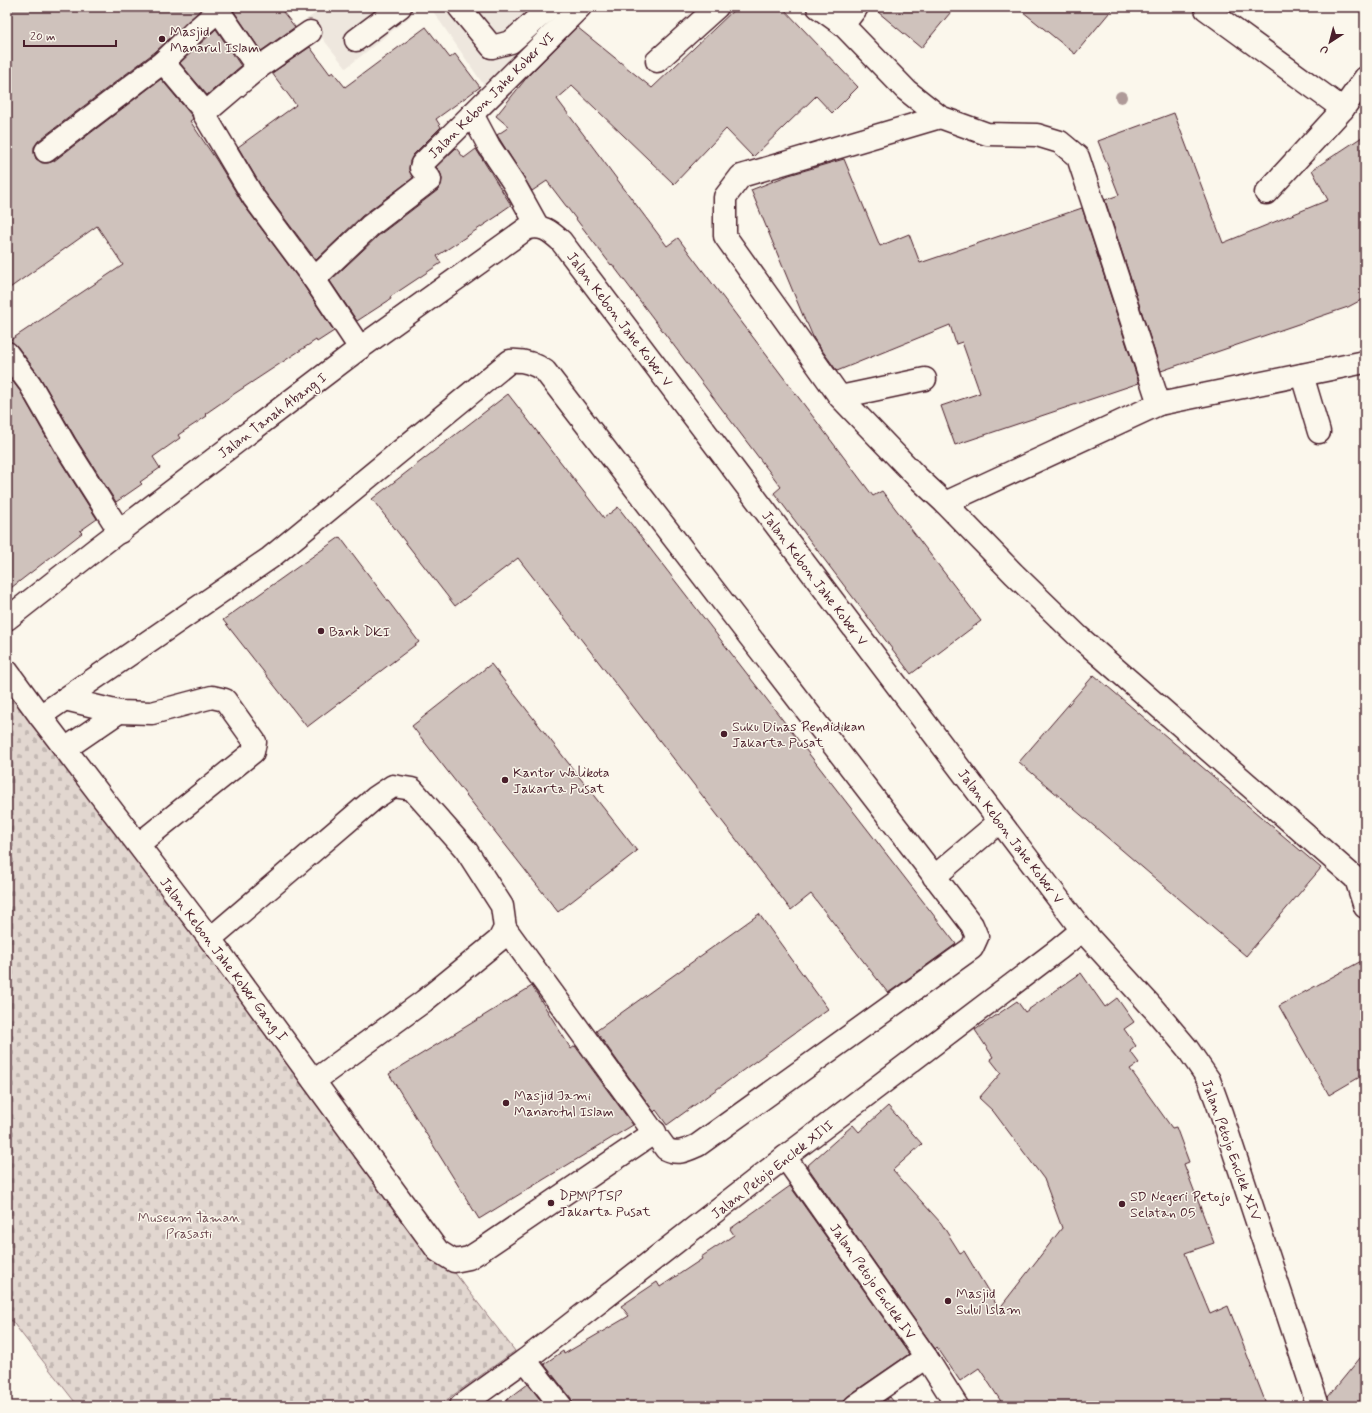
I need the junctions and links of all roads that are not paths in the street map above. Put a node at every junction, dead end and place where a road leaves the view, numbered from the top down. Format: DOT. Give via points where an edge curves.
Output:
graph roads {
  1 [pos="400,7"];
  2 [pos="459,7"];
  3 [pos="550,7"];
  4 [pos="580,7"];
  5 [pos="717,7"];
  6 [pos="818,7"];
  7 [pos="857,7"];
  8 [pos="217,9"];
  9 [pos="1206,9"];
  10 [pos="843,25"];
  11 [pos="310,32"];
  12 [pos="356,40"];
  13 [pos="658,60"];
  14 [pos="163,62"];
  15 [pos="258,68"];
  16 [pos="1365,78"];
  17 [pos="1343,109"];
  18 [pos="205,112"];
  19 [pos="472,114"];
  20 [pos="940,117"];
  21 [pos="46,151"];
  22 [pos="1266,193"];
  23 [pos="542,228"];
  24 [pos="314,279"];
  25 [pos="360,348"];
  26 [pos="7,353"];
  27 [pos="1365,362"];
  28 [pos="1302,375"];
  29 [pos="925,379"];
  30 [pos="840,398"];
  31 [pos="1159,404"];
  32 [pos="1319,432"];
  33 [pos="946,502"];
  34 [pos="120,532"];
  35 [pos="7,620"];
  36 [pos="7,671"];
  37 [pos="65,699"];
  38 [pos="119,712"];
  39 [pos="40,716"];
  40 [pos="65,749"];
  41 [pos="999,822"];
  42 [pos="139,844"];
  43 [pos="1361,876"];
  44 [pos="934,877"];
  45 [pos="1365,907"];
  46 [pos="505,928"];
  47 [pos="1082,930"];
  48 [pos="210,939"];
  49 [pos="314,1081"];
  50 [pos="655,1132"];
  51 [pos="786,1158"];
  52 [pos="926,1357"];
  53 [pos="525,1360"];
  54 [pos="461,1406"];
  55 [pos="561,1406"];
  56 [pos="855,1406"];
  57 [pos="957,1406"];
  58 [pos="1318,1406"];
  1 -- 12 [label="street"];
  2 -- 3 [label="street" via="492,47 511,42"];
  4 -- 19 [label="street, Jalan Kebon Jahe Kober VI"];
  5 -- 13 [label="street"];
  6 -- 10 [label="street"];
  7 -- 10 [label="street"];
  8 -- 14 [label="street"];
  8 -- 15 [label="street"];
  9 -- 17 [label="street"];
  10 -- 20 [label="street" via="906,90"];
  11 -- 15 [label="street"];
  14 -- 18 [label="street"];
  14 -- 21 [label="street"];
  15 -- 18 [label="street"];
  16 -- 17 [label="street"];
  17 -- 22 [label="street"];
  18 -- 24 [label="street" via="204,115 254,198"];
  19 -- 23 [label="street" via="489,146"];
  19 -- 24 [label="street, Jalan Kebon Jahe Kober VI" via="421,166 430,180 370,226"];
  20 -- 30 [label="street" via="741,176 725,198 725,236"];
  20 -- 31 [label="street" via="987,134 1037,135 1060,142 1078,157"];
  23 -- 25 [label="street, Jalan Tanah Abang I" via="532,226 526,229"];
  23 -- 41 [label="street, Jalan Kebon Jahe Kober V" via="561,241"];
  24 -- 25 [label="street"];
  25 -- 34 [label="street, Jalan Tanah Abang I"];
  26 -- 34 [label="street" via="30,384"];
  27 -- 28 [label="street"];
  28 -- 31 [label="street"];
  28 -- 32 [label="street"];
  29 -- 30 [label="street"];
  30 -- 33 [label="street" via="916,476"];
  31 -- 33 [label="street"];
  33 -- 43 [label="street" via="1014,574 1078,636"];
  34 -- 35 [label="street, Jalan Tanah Abang I"];
  36 -- 39 [label="street, Jalan Kebon Jahe Kober Gang I"];
  37 -- 38 [label="street"];
  37 -- 39 [label="street"];
  37 -- 44 [label="street" via="270,558 510,361 520,360 545,371"];
  38 -- 40 [label="street"];
  38 -- 42 [label="street" via="152,713 212,697 225,700 255,742 253,752"];
  39 -- 40 [label="street, Jalan Kebon Jahe Kober Gang I"];
  40 -- 42 [label="street, Jalan Kebon Jahe Kober Gang I"];
  41 -- 44 [label="street"];
  41 -- 47 [label="street, Jalan Kebon Jahe Kober V"];
  42 -- 48 [label="street, Jalan Kebon Jahe Kober Gang I"];
  43 -- 45 [label="street"];
  44 -- 50 [label="street" via="976,932 977,937 972,948 698,1145 684,1151 670,1151"];
  46 -- 48 [label="street" via="502,906 466,850 412,789 394,786 375,798"];
  46 -- 49 [label="street" via="499,940 424,1001"];
  46 -- 50 [label="street"];
  47 -- 51 [label="street, Jalan Petojo Enclek XIII"];
  47 -- 58 [label="street, Jalan Petojo Enclek XIV" via="1158,1013 1209,1080"];
  48 -- 49 [label="street, Jalan Kebon Jahe Kober Gang I"];
  49 -- 50 [label="street, Jalan Kebon Jahe Kober Gang I" via="438,1251 454,1262 480,1252"];
  51 -- 52 [label="street, Jalan Petojo Enclek IV"];
  51 -- 53 [label="street, Jalan Petojo Enclek XIII"];
  52 -- 56 [label="street"];
  52 -- 57 [label="street, Jalan Petojo Enclek IV"];
  53 -- 54 [label="street, Jalan Petojo Enclek XIII"];
  53 -- 55 [label="street"];
}
